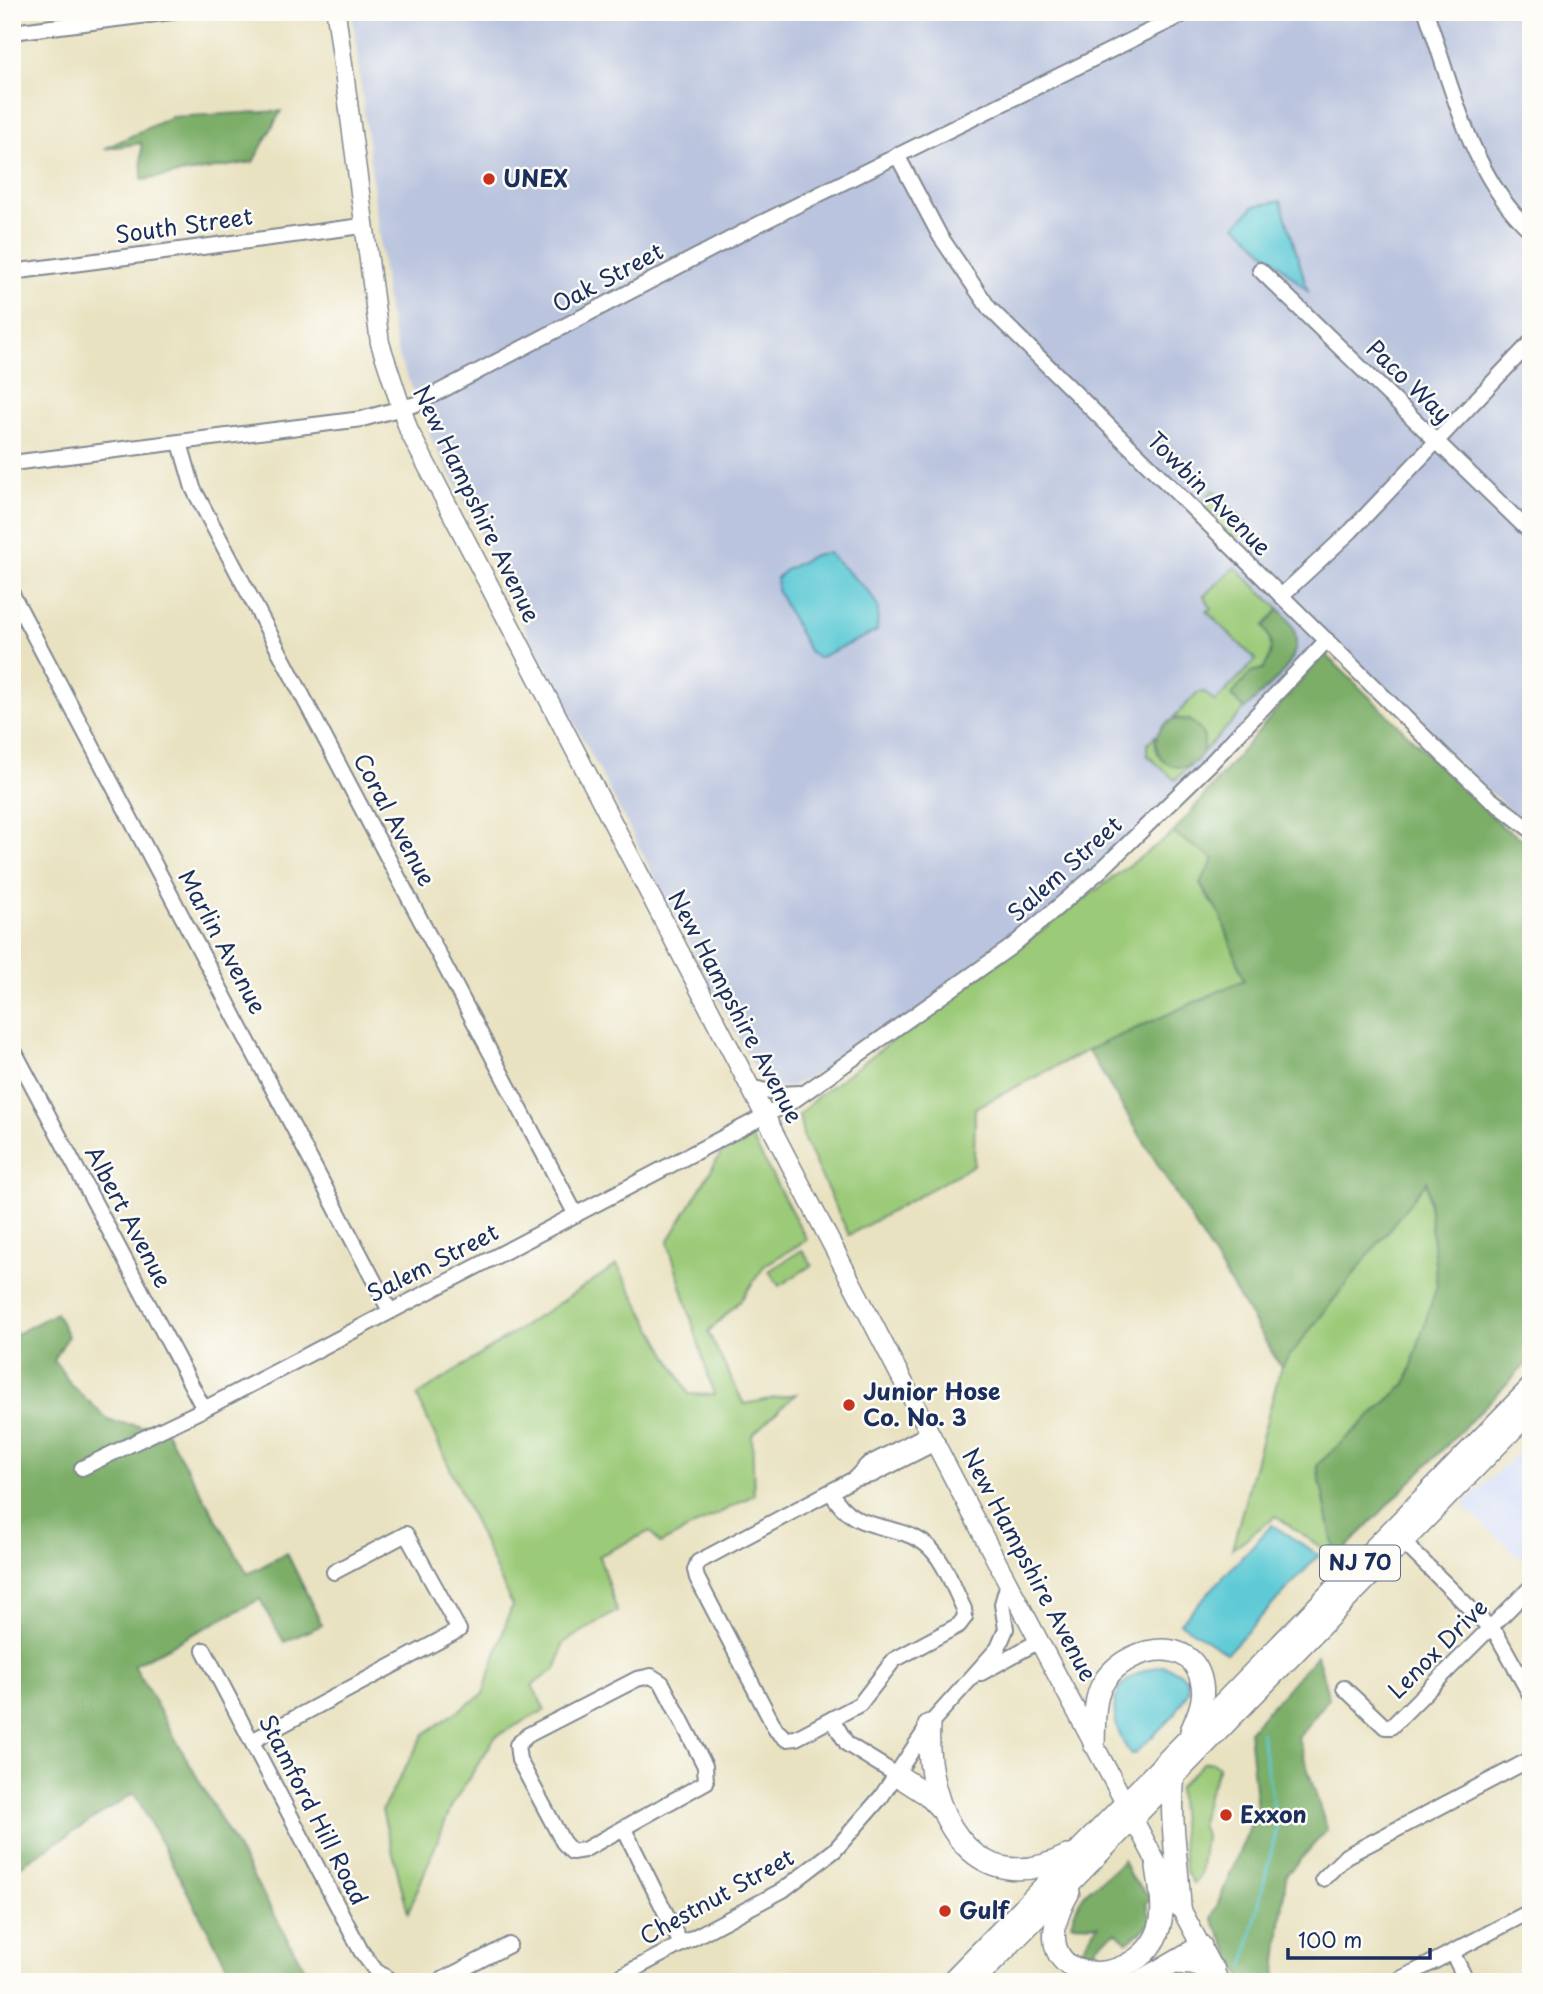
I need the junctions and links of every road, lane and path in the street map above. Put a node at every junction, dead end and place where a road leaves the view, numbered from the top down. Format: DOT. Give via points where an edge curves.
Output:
graph roads {
  1 [pos="172,12"];
  2 [pos="336,12"];
  3 [pos="1188,12"];
  4 [pos="1426,12"];
  5 [pos="12,32"];
  6 [pos="897,155"];
  7 [pos="362,226"];
  8 [pos="1531,231"];
  9 [pos="1261,270"];
  10 [pos="12,272"];
  11 [pos="1531,342"];
  12 [pos="400,410"];
  13 [pos="1436,440"];
  14 [pos="180,443"];
  15 [pos="12,463"];
  16 [pos="1525,527"];
  17 [pos="12,594"];
  18 [pos="1281,596"];
  19 [pos="1326,640"];
  20 [pos="1531,830"];
  21 [pos="12,1047"];
  22 [pos="750,1087"];
  23 [pos="800,1093"];
  24 [pos="765,1117"];
  25 [pos="576,1214"];
  26 [pos="390,1311"];
  27 [pos="1531,1388"];
  28 [pos="204,1409"];
  29 [pos="1531,1410"];
  30 [pos="934,1437"];
  31 [pos="82,1468"];
  32 [pos="831,1492"];
  33 [pos="1402,1541"];
  34 [pos="334,1572"];
  35 [pos="1008,1583"];
  36 [pos="1531,1587"];
  37 [pos="1491,1628"];
  38 [pos="1039,1641"];
  39 [pos="204,1650"];
  40 [pos="970,1678"];
  41 [pos="1344,1688"];
  42 [pos="1531,1696"];
  43 [pos="832,1719"];
  44 [pos="929,1725"];
  45 [pos="1189,1737"];
  46 [pos="252,1741"];
  47 [pos="1094,1744"];
  48 [pos="1531,1759"];
  49 [pos="1174,1774"];
  50 [pos="897,1775"];
  51 [pos="1129,1810"];
  52 [pos="944,1812"];
  53 [pos="624,1829"];
  54 [pos="1079,1861"];
  55 [pos="1157,1866"];
  56 [pos="1323,1879"];
  57 [pos="1180,1907"];
  58 [pos="1531,1911"];
  59 [pos="681,1944"];
  60 [pos="509,1945"];
  61 [pos="1201,1946"];
  62 [pos="1451,1952"];
  63 [pos="1174,1963"];
  64 [pos="1217,1976"];
  65 [pos="441,1981"];
  66 [pos="393,1982"];
  67 [pos="610,1982"];
  68 [pos="951,1982"];
  69 [pos="973,1982"];
  70 [pos="1139,1982"];
  71 [pos="1395,1982"];
  72 [pos="1467,1982"];
  1 -- 5 [label="street"];
  2 -- 7 [label="main road, New Hampshire Avenue"];
  3 -- 6 [label="street, Oak Street"];
  4 -- 8 [label="street" via="1488,178 1506,206"];
  6 -- 12 [label="street, Oak Street"];
  6 -- 18 [label="street, Towbin Avenue" via="940,236 989,308"];
  7 -- 10 [label="street, South Street"];
  7 -- 12 [label="main road, New Hampshire Avenue" via="380,343"];
  9 -- 13 [label="street, Paco Way"];
  11 -- 13 [label="street"];
  12 -- 14 [label="street, Oak Street"];
  12 -- 22 [label="main road, New Hampshire Avenue"];
  13 -- 16 [label="street, Paco Way"];
  13 -- 18 [label="street" via="1351,531"];
  14 -- 15 [label="street, Oak Street"];
  14 -- 25 [label="street, Coral Avenue" via="193,488"];
  17 -- 26 [label="street, Marlin Avenue"];
  18 -- 19 [label="street, Towbin Avenue"];
  19 -- 20 [label="street, Towbin Avenue" via="1489,798"];
  19 -- 23 [label="street, Salem Street" via="1210,764 1101,870 1011,947"];
  21 -- 28 [label="street, Albert Avenue"];
  22 -- 23 [label="street" via="787,1095"];
  22 -- 24 [label="main road, New Hampshire Avenue"];
  23 -- 24 [label="street, Salem Street"];
  24 -- 25 [label="street, Salem Street"];
  24 -- 30 [label="main road, New Hampshire Avenue"];
  25 -- 26 [label="street, Salem Street"];
  26 -- 28 [label="street, Salem Street"];
  27 -- 45 [label="highway, NJ 70"];
  28 -- 31 [label="street, Salem Street"];
  29 -- 33 [label="highway, NJ 70"];
  30 -- 32 [label="street" via="872,1475"];
  30 -- 35 [label="main road, New Hampshire Avenue"];
  32 -- 43 [label="street" via="849,1517 921,1541 933,1552 965,1615 959,1625 894,1660 860,1704"];
  32 -- 43 [label="street" via="702,1559 695,1570 781,1737 796,1738"];
  33 -- 37 [label="street"];
  33 -- 49 [label="highway, NJ 70"];
  34 -- 46 [label="street" via="407,1534 459,1630"];
  35 -- 38 [label="main road, New Hampshire Avenue"];
  35 -- 40 [label="street, Chestnut Street" via="1002,1604 1003,1639"];
  36 -- 37 [label="street, Lenox Drive"];
  37 -- 41 [label="street, Lenox Drive" via="1391,1727 1385,1727"];
  37 -- 42 [label="street"];
  38 -- 40 [label="street, Chestnut Street"];
  38 -- 47 [label="main road, New Hampshire Avenue"];
  39 -- 46 [label="street, Stamford Hill Road"];
  40 -- 44 [label="street, Chestnut Street"];
  43 -- 50 [label="street" via="847,1744"];
  44 -- 50 [label="street, Chestnut Street"];
  44 -- 52 [label="highway" via="930,1775"];
  45 -- 47 [label="highway" via="1203,1693 1200,1676 1182,1655 1154,1649 1118,1665 1102,1685"];
  45 -- 51 [label="highway, NJ 70"];
  46 -- 66 [label="street, Stamford Hill Road" via="361,1951 376,1971"];
  47 -- 51 [label="main road, New Hampshire Avenue"];
  48 -- 56 [label="street" via="1346,1856"];
  49 -- 51 [label="highway, NJ 70"];
  49 -- 57 [label="highway" via="1171,1819"];
  50 -- 52 [label="highway"];
  50 -- 59 [label="street, Chestnut Street" via="854,1831 819,1865 783,1890"];
  51 -- 54 [label="highway, NJ 70"];
  51 -- 55 [label="main road, New Hampshire Avenue"];
  52 -- 54 [label="highway" via="967,1848 994,1866 1031,1870"];
  53 -- 53 [label="street" via="699,1789 708,1776 662,1683 651,1676 528,1735 517,1749 569,1850 584,1850"];
  53 -- 59 [label="street"];
  54 -- 55 [label="highway" via="1056,1917 1054,1949 1069,1972 1087,1979 1104,1980 1138,1964 1153,1943 1161,1921"];
  54 -- 68 [label="highway, NJ 70"];
  54 -- 69 [label="highway, NJ 70"];
  55 -- 57 [label="main road, New Hampshire Avenue"];
  57 -- 61 [label="main road, New Hampshire Avenue"];
  58 -- 62 [label="street"];
  59 -- 67 [label="street, Chestnut Street"];
  60 -- 65 [label="street"];
  61 -- 63 [label="highway"];
  61 -- 64 [label="main road, New Hampshire Avenue"];
  62 -- 71 [label="street"];
  62 -- 72 [label="street"];
  63 -- 64 [label="highway" via="1192,1964"];
  63 -- 70 [label="highway"];
}
